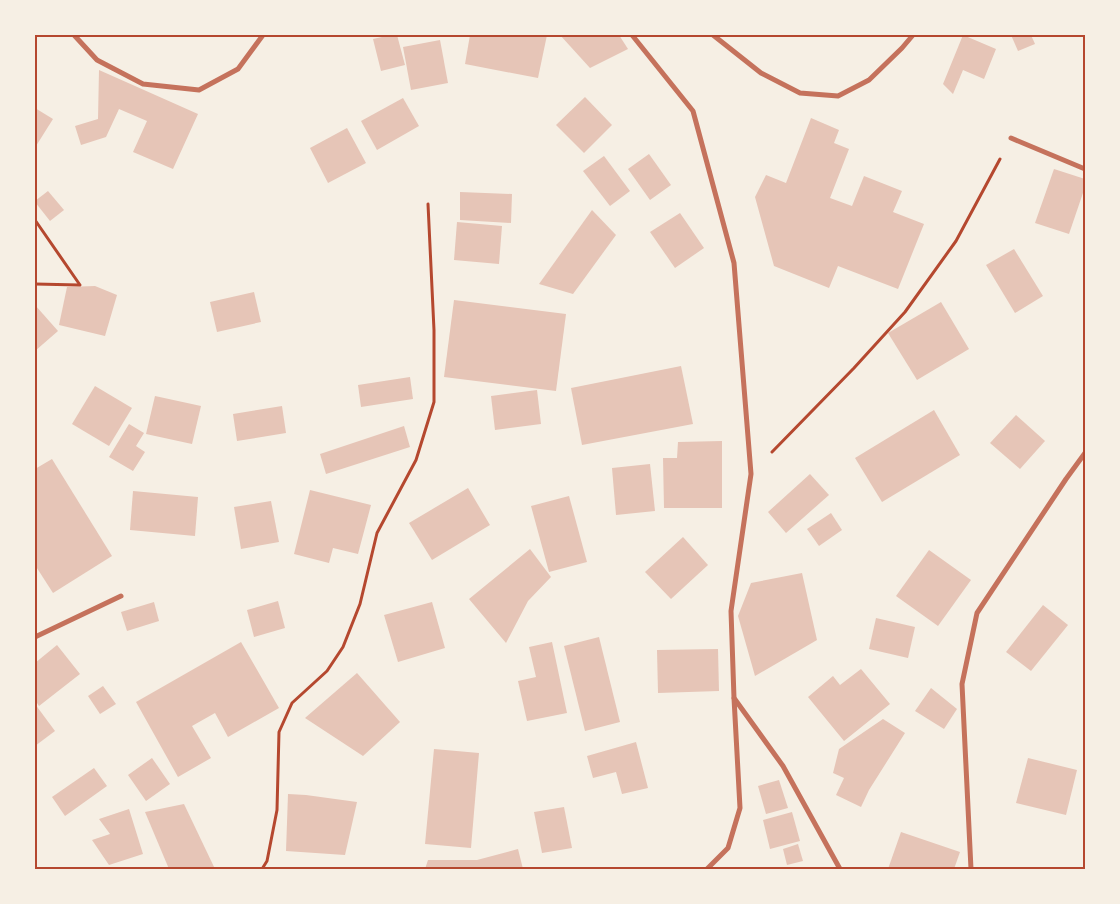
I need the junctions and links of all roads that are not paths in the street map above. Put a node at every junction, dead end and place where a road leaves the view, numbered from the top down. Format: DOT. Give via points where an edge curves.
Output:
graph roads {
  1 [pos="74,35"];
  2 [pos="263,35"];
  3 [pos="632,35"];
  4 [pos="713,35"];
  5 [pos="913,35"];
  6 [pos="1010,138"];
  7 [pos="1085,169"];
  8 [pos="1085,453"];
  9 [pos="121,596"];
  10 [pos="35,637"];
  11 [pos="734,698"];
  12 [pos="707,869"];
  13 [pos="840,869"];
  14 [pos="971,869"];
  1 -- 2 [label="street" via="96,60 143,84 199,90 238,69"];
  3 -- 11 [label="street" via="693,111 734,263 751,474 731,611"];
  4 -- 5 [label="street" via="761,72 800,93 838,96 869,80"];
  6 -- 7 [label="street"];
  8 -- 14 [label="street" via="977,613 962,684"];
  9 -- 10 [label="street"];
  11 -- 12 [label="street" via="740,808 728,848"];
  11 -- 13 [label="street" via="783,766"];
}
